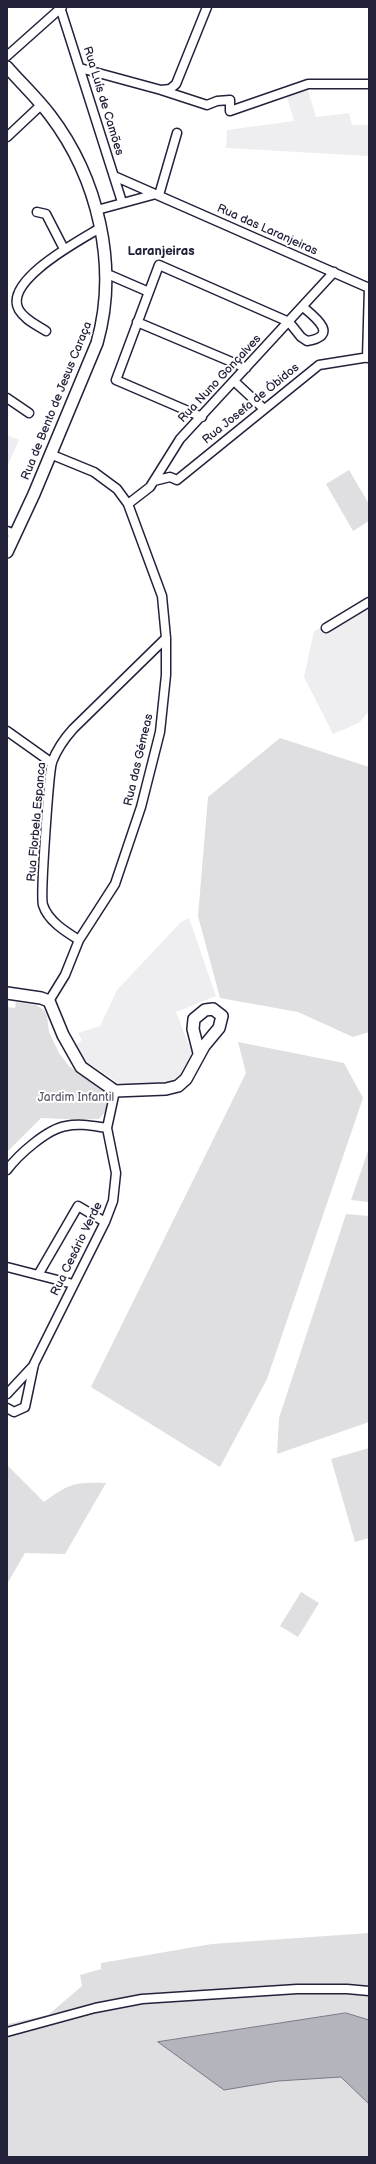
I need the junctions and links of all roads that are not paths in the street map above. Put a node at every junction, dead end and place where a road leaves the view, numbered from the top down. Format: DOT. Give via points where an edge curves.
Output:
graph roads {
  1 [pos="61,7"];
  2 [pos="207,7"];
  3 [pos="7,56"];
  4 [pos="7,67"];
  5 [pos="80,68"];
  6 [pos="369,84"];
  7 [pos="161,90"];
  8 [pos="41,105"];
  9 [pos="177,133"];
  10 [pos="7,137"];
  11 [pos="114,176"];
  12 [pos="157,194"];
  13 [pos="122,202"];
  14 [pos="97,210"];
  15 [pos="37,212"];
  16 [pos="100,228"];
  17 [pos="64,249"];
  18 [pos="334,272"];
  19 [pos="105,273"];
  20 [pos="369,288"];
  21 [pos="149,292"];
  22 [pos="303,307"];
  23 [pos="137,322"];
  24 [pos="289,322"];
  25 [pos="46,331"];
  26 [pos="368,357"];
  27 [pos="246,368"];
  28 [pos="234,381"];
  29 [pos="7,398"];
  30 [pos="264,409"];
  31 [pos="28,413"];
  32 [pos="202,417"];
  33 [pos="50,454"];
  34 [pos="154,481"];
  35 [pos="129,506"];
  36 [pos="11,533"];
  37 [pos="7,552"];
  38 [pos="369,602"];
  39 [pos="326,628"];
  40 [pos="166,638"];
  41 [pos="7,731"];
  42 [pos="52,763"];
  43 [pos="80,940"];
  44 [pos="7,993"];
  45 [pos="49,1001"];
  46 [pos="199,1054"];
  47 [pos="115,1091"];
  48 [pos="107,1128"];
  49 [pos="7,1170"];
  50 [pos="105,1222"];
  51 [pos="7,1268"];
  52 [pos="38,1275"];
  53 [pos="73,1284"];
  54 [pos="34,1364"];
  55 [pos="7,1394"];
  56 [pos="7,1408"];
  57 [pos="369,1992"];
  58 [pos="7,2032"];
  1 -- 3 [label="street"];
  1 -- 5 [label="street, Rua Luís de Camões"];
  2 -- 7 [label="street" via="176,84 170,89"];
  4 -- 8 [label="main road, Rua de Bento de Jesus Caraça"];
  5 -- 7 [label="street"];
  5 -- 11 [label="street, Rua Luís de Camões"];
  6 -- 7 [label="street" via="308,84 230,111 230,100 207,105"];
  8 -- 10 [label="street"];
  8 -- 14 [label="main road, Rua de Bento de Jesus Caraça" via="74,152"];
  9 -- 12 [label="street"];
  11 -- 12 [label="street, Rua das Laranjeiras"];
  11 -- 13 [label="street, Rua Luís de Camões"];
  12 -- 13 [label="street"];
  12 -- 18 [label="street, Rua das Laranjeiras"];
  13 -- 14 [label="street"];
  14 -- 16 [label="main road, Rua de Bento de Jesus Caraça"];
  15 -- 17 [label="street" via="46,214"];
  16 -- 17 [label="street"];
  16 -- 19 [label="main road, Rua de Bento de Jesus Caraça"];
  17 -- 25 [label="street" via="45,262 25,283 17,302 24,316"];
  18 -- 20 [label="street, Rua das Laranjeiras"];
  18 -- 22 [label="street, Rua Nuno Gonçalves"];
  19 -- 21 [label="street"];
  19 -- 33 [label="main road, Rua de Bento de Jesus Caraça" via="104,318 97,343"];
  20 -- 26 [label="street"];
  21 -- 23 [label="street"];
  21 -- 24 [label="street" via="159,264"];
  22 -- 24 [label="street, Rua Nuno Gonçalves"];
  22 -- 24 [label="street" via="321,322 324,329 321,336 307,341"];
  23 -- 27 [label="street"];
  23 -- 32 [label="street" via="116,380"];
  24 -- 27 [label="street, Rua Nuno Gonçalves"];
  26 -- 30 [label="street, Rua Josefa de Óbidos" via="319,365"];
  27 -- 28 [label="street, Rua Nuno Gonçalves"];
  28 -- 30 [label="street"];
  28 -- 32 [label="street, Rua Nuno Gonçalves"];
  29 -- 31 [label="street"];
  30 -- 34 [label="street, Rua Josefa de Óbidos" via="177,480 170,477"];
  32 -- 34 [label="street, Rua Nuno Gonçalves" via="180,440"];
  33 -- 35 [label="street, Rua das Gémeas" via="94,472 117,489"];
  33 -- 36 [label="main road, Rua de Bento de Jesus Caraça"];
  34 -- 35 [label="street, Rua Nuno Gonçalves" via="146,492"];
  35 -- 40 [label="street, Rua das Gémeas" via="162,596"];
  36 -- 37 [label="main road, Rua de Bento de Jesus Caraça"];
  38 -- 39 [label="street"];
  40 -- 42 [label="street, Rua Florbela Espanca" via="73,729 63,740"];
  40 -- 43 [label="street, Rua das Gémeas" via="166,675 160,732 141,807 115,884"];
  41 -- 42 [label="street"];
  42 -- 43 [label="street, Rua Florbela Espanca" via="43,905 59,928"];
  43 -- 45 [label="street, Rua das Gémeas" via="65,975"];
  44 -- 45 [label="main road"];
  45 -- 47 [label="main road" via="63,1035 81,1067"];
  46 -- 47 [label="main road" via="186,1079 178,1086 166,1089"];
  47 -- 48 [label="street, Rua Cesário Verde"];
  48 -- 49 [label="street" via="87,1124 66,1126 47,1134"];
  48 -- 50 [label="street, Rua Cesário Verde" via="116,1173 113,1201"];
  50 -- 52 [label="street" via="78,1206"];
  50 -- 53 [label="street, Rua Cesário Verde"];
  51 -- 52 [label="street"];
  52 -- 53 [label="street"];
  53 -- 54 [label="street, Rua Cesário Verde"];
  54 -- 55 [label="street"];
  54 -- 56 [label="street" via="25,1407 14,1412"];
  57 -- 58 [label="street" via="346,1989 297,1989 142,1999 95,2008"];
}
